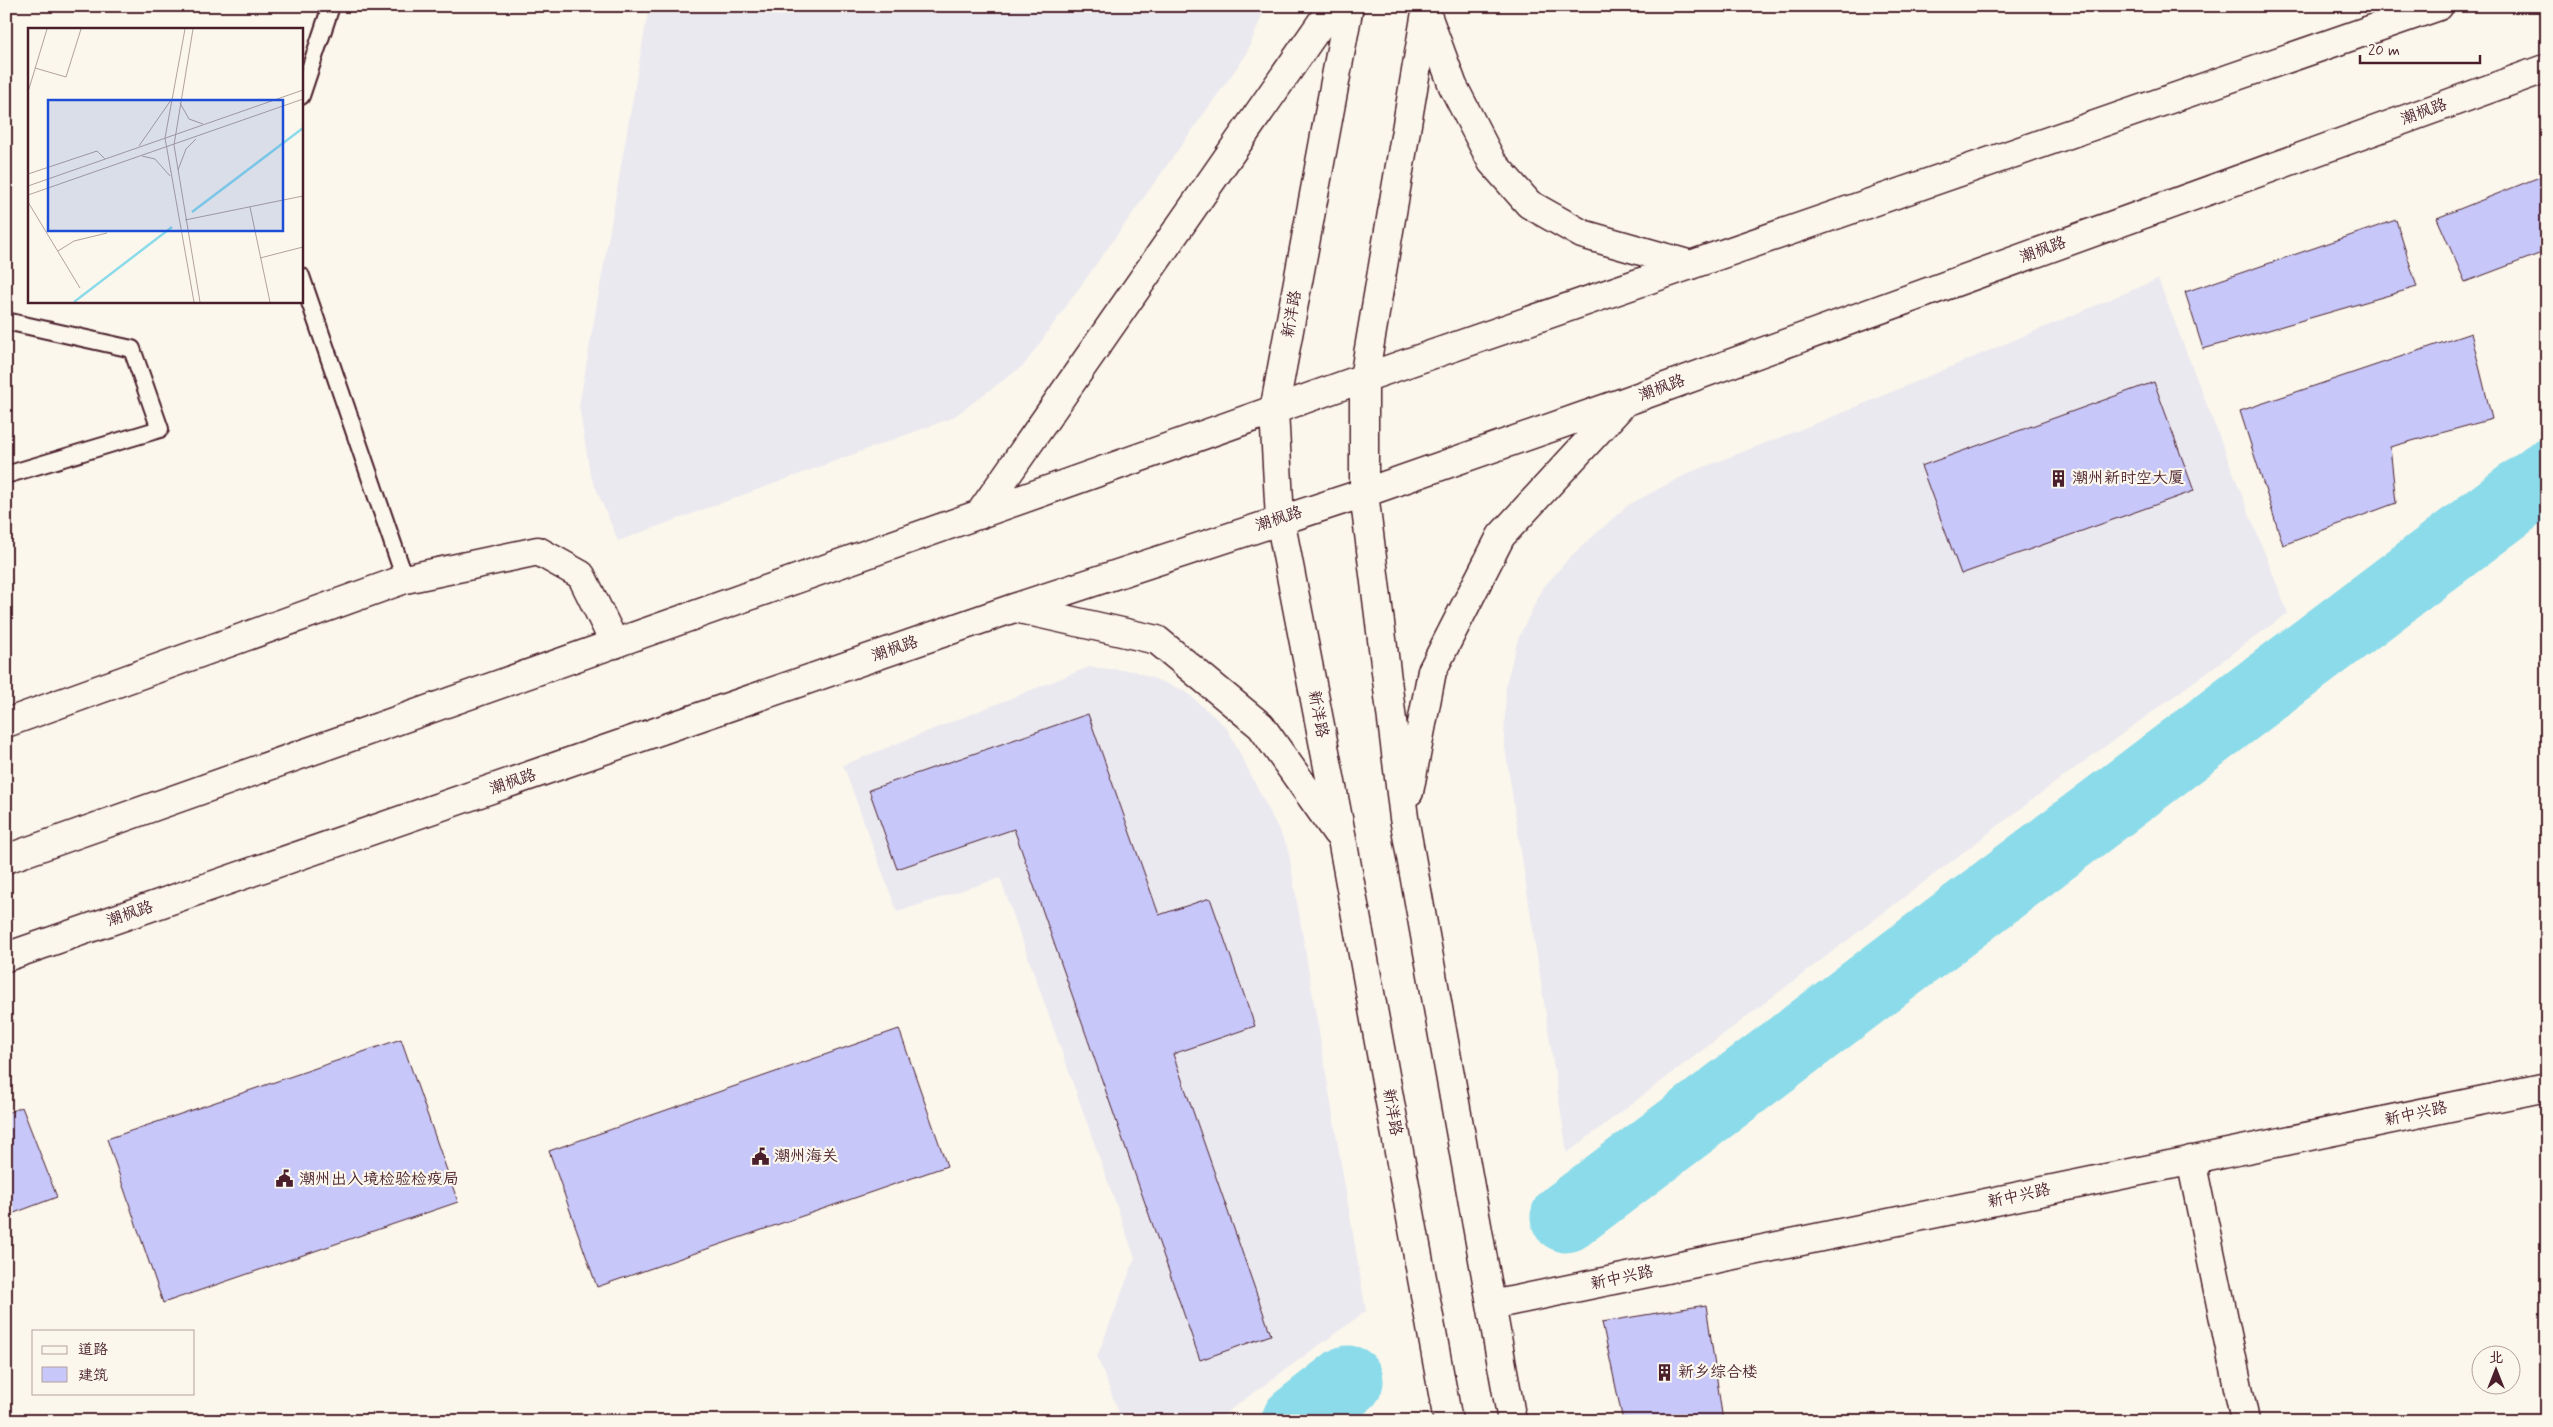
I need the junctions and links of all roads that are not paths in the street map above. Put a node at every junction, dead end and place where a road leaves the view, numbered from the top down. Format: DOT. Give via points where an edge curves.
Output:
graph roads {
  1 [pos="330,6"];
  2 [pos="1333,6"];
  3 [pos="1349,6"];
  4 [pos="2439,6"];
  5 [pos="1427,9"];
  6 [pos="2547,68"];
  7 [pos="302,93"];
  8 [pos="1691,265"];
  9 [pos="302,279"];
  10 [pos="6,321"];
  11 [pos="1364,378"];
  12 [pos="1624,402"];
  13 [pos="1274,411"];
  14 [pos="6,475"];
  15 [pos="1364,493"];
  16 [pos="979,515"];
  17 [pos="1280,519"];
  18 [pos="405,579"];
  19 [pos="1014,608"];
  20 [pos="615,644"];
  21 [pos="6,723"];
  22 [pos="1404,818"];
  23 [pos="1342,839"];
  24 [pos="6,859"];
  25 [pos="6,957"];
  26 [pos="2547,1087"];
  27 [pos="2190,1160"];
  28 [pos="1492,1305"];
  29 [pos="1448,1421"];
  30 [pos="1512,1421"];
  31 [pos="2245,1421"];
  1 -- 7 [label="lane"];
  2 -- 16 [label="main road"];
  3 -- 13 [label="main road, 新洋路"];
  4 -- 8 [label="main road"];
  5 -- 8 [label="main road" via="1452,86 1492,162 1529,204 1582,234"];
  5 -- 11 [label="main road"];
  6 -- 12 [label="main road, 潮枫路"];
  8 -- 11 [label="main road"];
  9 -- 18 [label="lane"];
  10 -- 14 [label="lane" via="132,349 160,429"];
  11 -- 13 [label="main road"];
  11 -- 15 [label="main road"];
  12 -- 15 [label="main road, 潮枫路"];
  12 -- 22 [label="main road" via="1501,536 1432,671"];
  13 -- 16 [label="main road"];
  13 -- 17 [label="main road, 新洋路"];
  15 -- 17 [label="main road, 潮枫路"];
  15 -- 22 [label="main road"];
  16 -- 20 [label="main road"];
  17 -- 19 [label="main road, 潮枫路"];
  17 -- 23 [label="main road, 新洋路"];
  18 -- 20 [label="main road" via="538,551 581,575"];
  18 -- 21 [label="main road"];
  19 -- 23 [label="main road" via="1157,640 1261,726"];
  19 -- 25 [label="main road, 潮枫路"];
  20 -- 24 [label="main road"];
  22 -- 28 [label="main road"];
  23 -- 29 [label="main road, 新洋路"];
  26 -- 27 [label="main road, 新中兴路"];
  27 -- 28 [label="main road, 新中兴路"];
  27 -- 31 [label="main road"];
  28 -- 30 [label="main road"];
}
